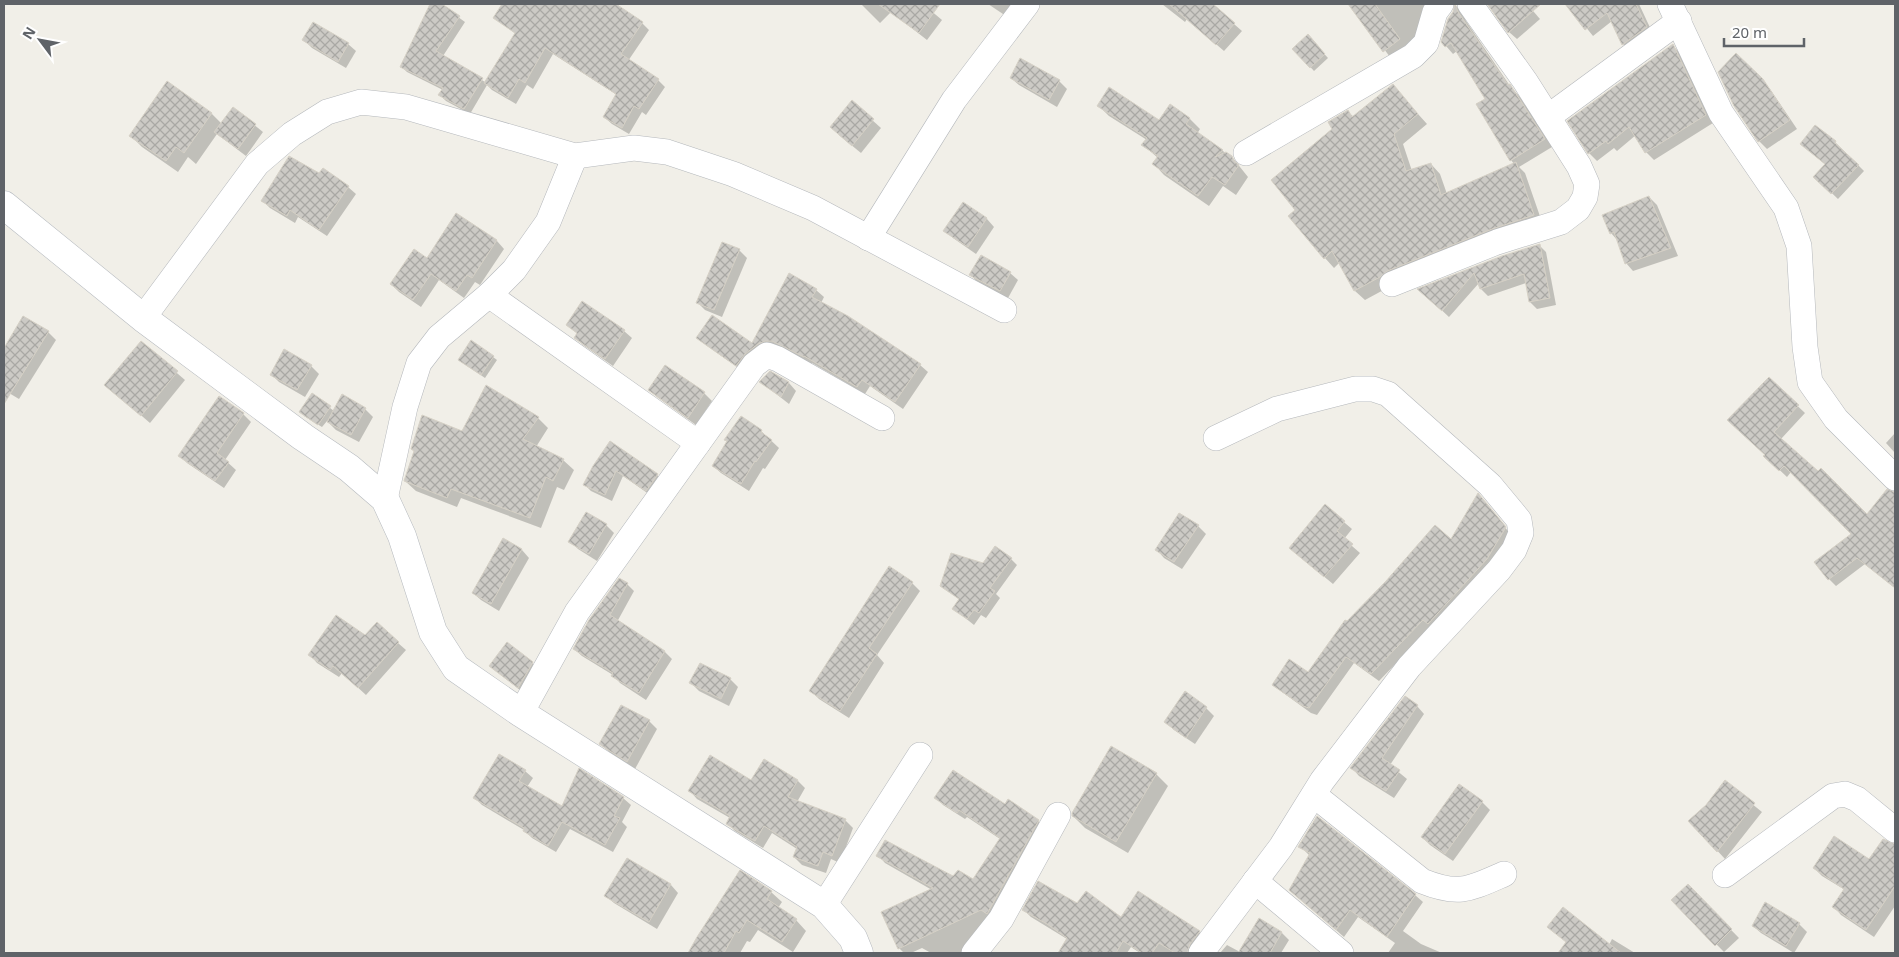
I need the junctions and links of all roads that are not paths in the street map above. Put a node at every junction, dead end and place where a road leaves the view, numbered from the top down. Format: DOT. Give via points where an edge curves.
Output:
graph roads {
  1 [pos="1027,4"];
  2 [pos="1441,4"];
  3 [pos="1470,4"];
  4 [pos="1675,13"];
  5 [pos="1548,117"];
  6 [pos="1246,153"];
  7 [pos="575,156"];
  8 [pos="4,205"];
  9 [pos="868,238"];
  10 [pos="1392,284"];
  11 [pos="489,295"];
  12 [pos="1004,310"];
  13 [pos="143,318"];
  14 [pos="882,418"];
  15 [pos="1216,438"];
  16 [pos="698,443"];
  17 [pos="1895,478"];
  18 [pos="385,498"];
  19 [pos="521,713"];
  20 [pos="920,755"];
  21 [pos="1314,794"];
  22 [pos="1058,815"];
  23 [pos="1895,830"];
  24 [pos="1504,874"];
  25 [pos="1725,876"];
  26 [pos="1255,881"];
  27 [pos="824,906"];
  28 [pos="859,953"];
  29 [pos="974,953"];
  30 [pos="1201,953"];
  31 [pos="1341,953"];
  1 -- 9 [label="street" via="954,100"];
  2 -- 6 [label="street" via="1435,12 1426,43 1413,56"];
  3 -- 5 [label="street"];
  4 -- 5 [label="street"];
  4 -- 17 [label="street" via="1721,112 1786,208 1799,246 1804,347 1810,382 1836,419"];
  5 -- 10 [label="street" via="1587,184 1585,197 1578,209 1561,222 1497,242"];
  7 -- 9 [label="street" via="634,148 667,152 733,174 812,208"];
  7 -- 11 [label="street" via="548,222 514,270"];
  7 -- 13 [label="street" via="406,107 361,102 326,112 292,134 257,164"];
  8 -- 13 [label="street"];
  9 -- 12 [label="street"];
  11 -- 16 [label="street"];
  11 -- 18 [label="street" via="439,336 419,362 405,407"];
  13 -- 18 [label="street" via="349,468"];
  14 -- 16 [label="street" via="767,355 754,365"];
  15 -- 21 [label="street" via="1277,409 1355,390 1373,389 1388,394 1490,485 1519,520 1521,533 1514,550 1409,667"];
  16 -- 19 [label="street" via="577,612"];
  18 -- 19 [label="street" via="402,536 433,632 456,668"];
  19 -- 27 [label="street"];
  20 -- 27 [label="street"];
  21 -- 24 [label="street" via="1400,864 1435,886 1469,889"];
  21 -- 26 [label="street"];
  22 -- 29 [label="street" via="1001,919"];
  23 -- 25 [label="street" via="1857,799 1845,794 1833,796"];
  26 -- 30 [label="street"];
  26 -- 31 [label="street"];
  27 -- 28 [label="street" via="853,938"];
}
